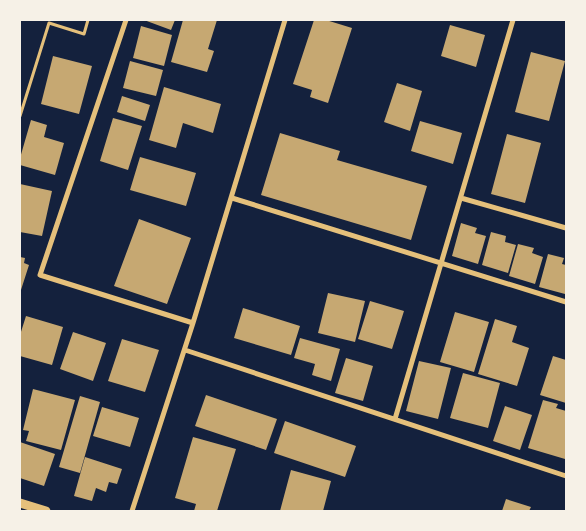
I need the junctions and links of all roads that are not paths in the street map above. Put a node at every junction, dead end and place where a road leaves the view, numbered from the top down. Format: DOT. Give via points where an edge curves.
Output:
graph roads {
  1 [pos="126,20"];
  2 [pos="285,20"];
  3 [pos="513,20"];
  4 [pos="232,198"];
  5 [pos="461,198"];
  6 [pos="566,228"];
  7 [pos="442,262"];
  8 [pos="566,302"];
  9 [pos="193,323"];
  10 [pos="185,350"];
  11 [pos="395,419"];
  12 [pos="566,476"];
  13 [pos="20,503"];
  14 [pos="46,511"];
  15 [pos="132,511"];
  1 -- 9 [label="street" via="40,275"];
  2 -- 4 [label="street"];
  3 -- 5 [label="street"];
  4 -- 7 [label="street"];
  4 -- 9 [label="street"];
  5 -- 6 [label="street"];
  5 -- 7 [label="street"];
  7 -- 8 [label="street"];
  7 -- 11 [label="street"];
  9 -- 10 [label="street"];
  10 -- 11 [label="street"];
  10 -- 15 [label="street"];
  11 -- 12 [label="street"];
  13 -- 14 [label="street"];
}
